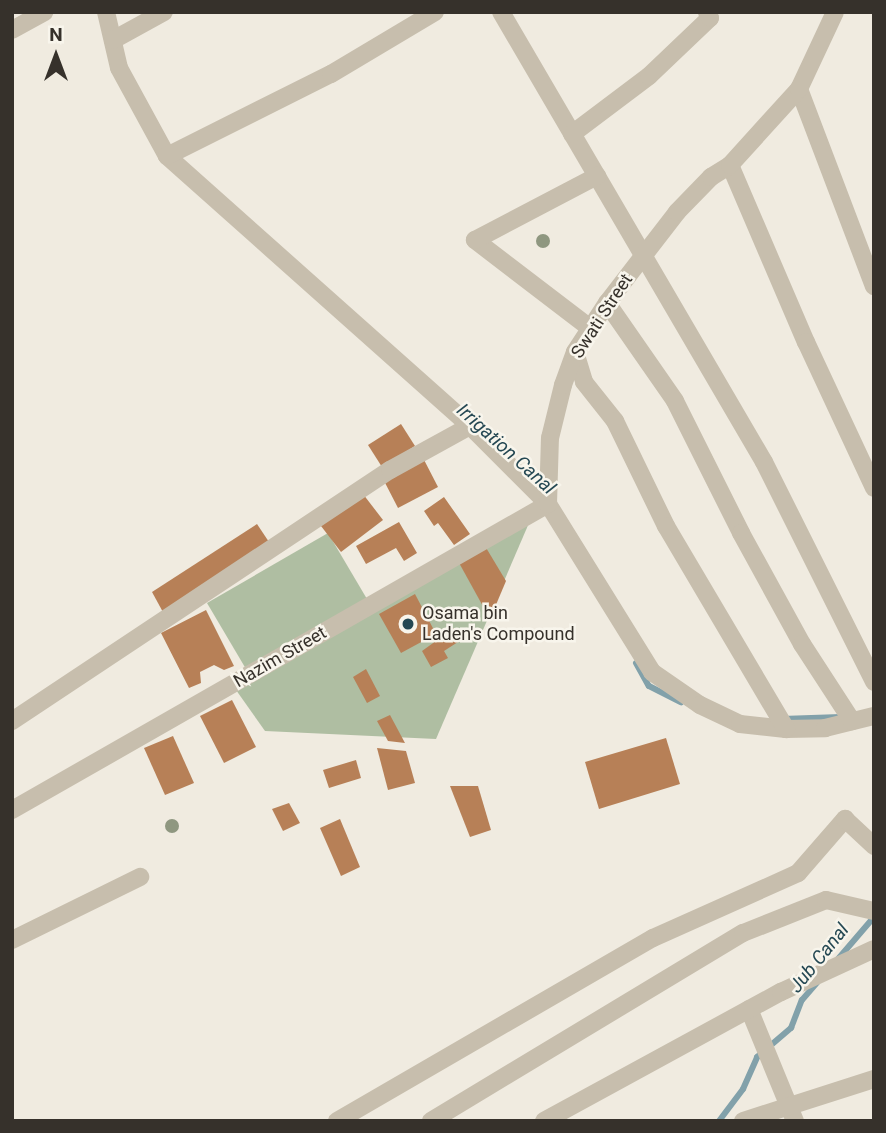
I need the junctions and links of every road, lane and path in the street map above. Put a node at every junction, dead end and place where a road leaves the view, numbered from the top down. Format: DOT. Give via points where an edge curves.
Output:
graph roads {
  1 [pos="44,12"];
  2 [pos="106,12"];
  3 [pos="164,12"];
  4 [pos="435,12"];
  5 [pos="501,12"];
  6 [pos="707,12"];
  7 [pos="835,12"];
  8 [pos="12,30"];
  9 [pos="113,40"];
  10 [pos="799,89"];
  11 [pos="572,134"];
  12 [pos="167,156"];
  13 [pos="730,165"];
  14 [pos="597,176"];
  15 [pos="643,254"];
  16 [pos="874,286"];
  17 [pos="607,303"];
  18 [pos="590,328"];
  19 [pos="575,352"];
  20 [pos="470,426"];
  21 [pos="874,488"];
  22 [pos="548,504"];
  23 [pos="874,682"];
  24 [pos="874,716"];
  25 [pos="12,720"];
  26 [pos="852,721"];
  27 [pos="786,729"];
  28 [pos="12,810"];
  29 [pos="874,846"];
  30 [pos="140,877"];
  31 [pos="874,911"];
  32 [pos="12,940"];
  33 [pos="874,949"];
  34 [pos="749,1009"];
  35 [pos="874,1079"];
  36 [pos="792,1114"];
  37 [pos="337,1121"];
  38 [pos="432,1121"];
  39 [pos="544,1121"];
  40 [pos="743,1121"];
  1 -- 8 [label="street"];
  2 -- 9 [label="street"];
  3 -- 9 [label="street"];
  4 -- 12 [label="street" via="331,74"];
  5 -- 11 [label="street"];
  6 -- 11 [label="street" via="710,18 649,76"];
  7 -- 10 [label="street, Swati Street"];
  9 -- 12 [label="street" via="124,79"];
  10 -- 13 [label="street, Swati Street"];
  10 -- 16 [label="street"];
  11 -- 14 [label="street"];
  12 -- 20 [label="street"];
  13 -- 15 [label="street, Swati Street" via="685,203"];
  13 -- 21 [label="street"];
  14 -- 15 [label="street"];
  14 -- 18 [label="street" via="475,240"];
  15 -- 17 [label="street, Swati Street"];
  15 -- 23 [label="street" via="764,462"];
  17 -- 18 [label="street, Swati Street"];
  17 -- 26 [label="street" via="675,401 796,633"];
  18 -- 19 [label="street, Swati Street"];
  19 -- 22 [label="street, Swati Street" via="550,438"];
  19 -- 27 [label="street" via="584,382 615,421 667,526"];
  20 -- 22 [label="street"];
  20 -- 25 [label="street" via="390,470"];
  22 -- 27 [label="street" via="652,673 700,705 740,724"];
  22 -- 28 [label="street, Nazim Street"];
  24 -- 26 [label="street"];
  26 -- 27 [label="street" via="825,728"];
  29 -- 37 [label="street" via="845,819 797,873 653,938"];
  30 -- 32 [label="street"];
  31 -- 38 [label="street" via="826,900 743,933"];
  33 -- 34 [label="street"];
  34 -- 36 [label="street"];
  34 -- 39 [label="street"];
  35 -- 36 [label="street"];
  36 -- 40 [label="street"];
}
